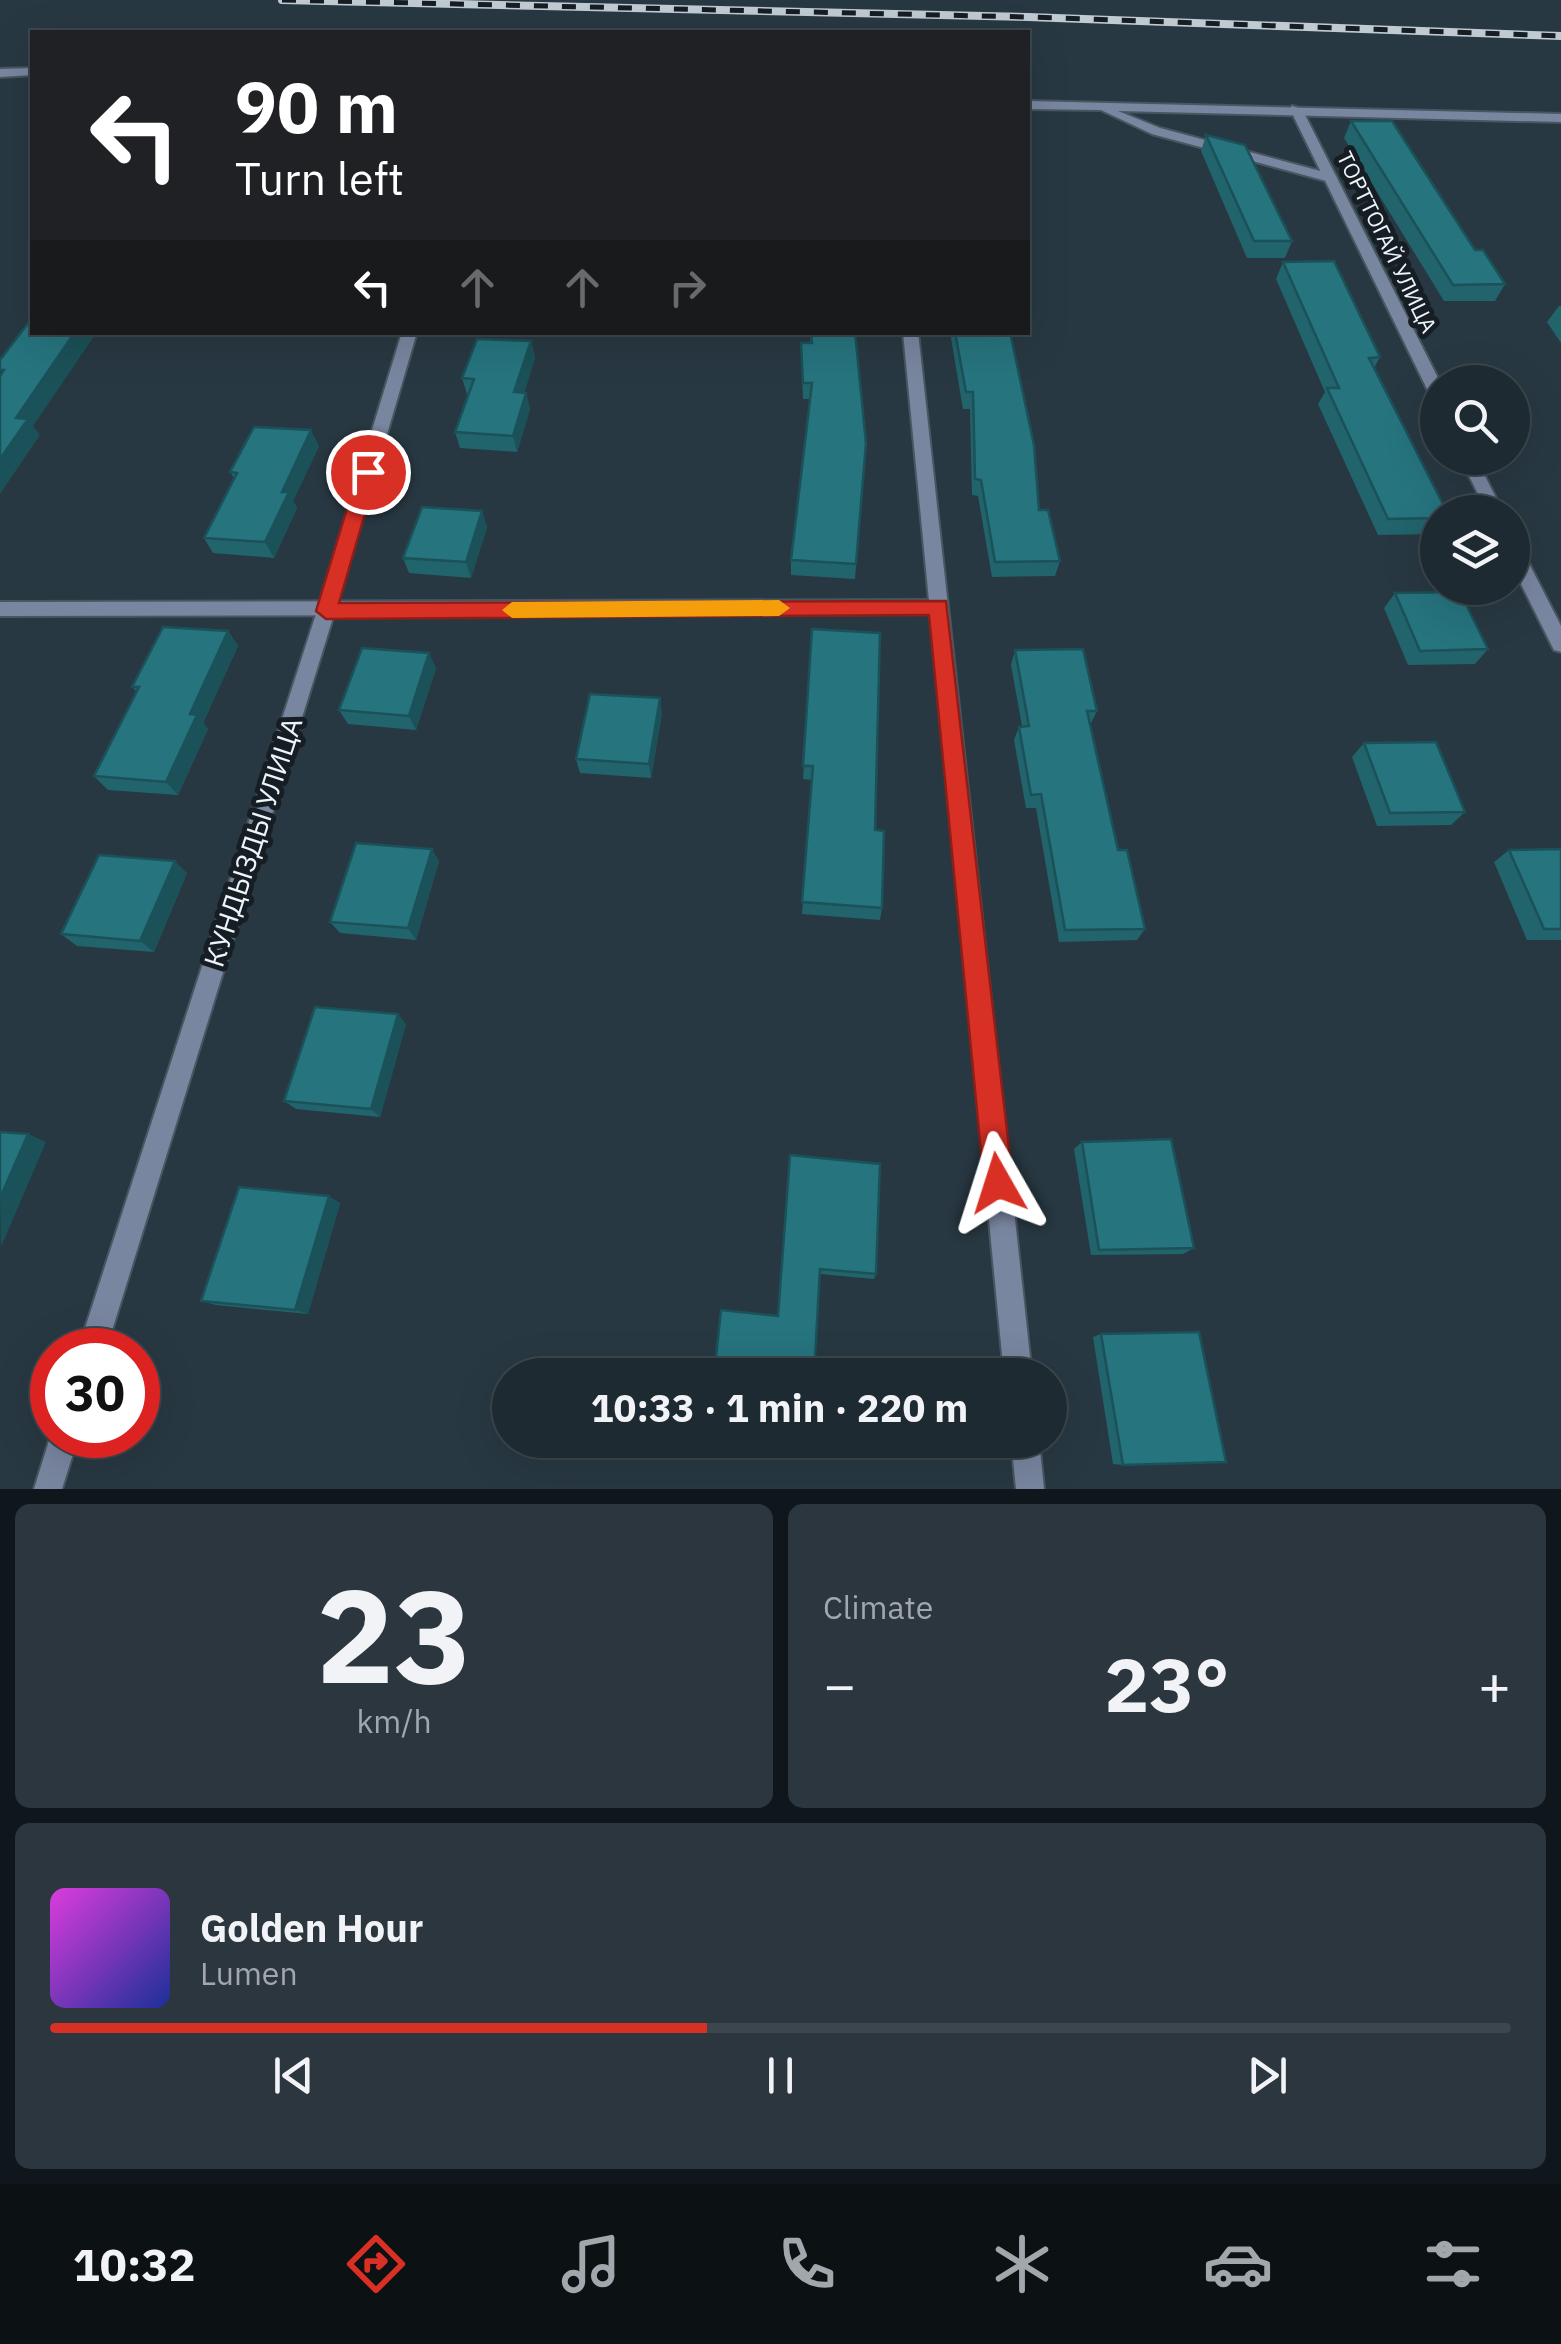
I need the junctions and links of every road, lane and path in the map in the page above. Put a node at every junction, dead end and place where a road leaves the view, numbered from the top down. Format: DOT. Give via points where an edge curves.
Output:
graph roads {
  1 [pos="0,72"];
  2 [pos="30,72"];
  3 [pos="1030,105"];
  4 [pos="1096,106"];
  5 [pos="1296,108"];
  6 [pos="1561,118"];
  7 [pos="1330,178"];
  8 [pos="409,335"];
  9 [pos="910,335"];
  10 [pos="1423,365"];
  11 [pos="1530,583"];
  12 [pos="938,607"];
  13 [pos="0,609"];
  14 [pos="326,611"];
  15 [pos="1561,645"];
  16 [pos="99,1328"];
  17 [pos="1016,1358"];
  18 [pos="58,1458"];
  19 [pos="1027,1458"];
  20 [pos="48,1489"];
  21 [pos="1030,1489"];
  1 -- 2 [label="street"];
  3 -- 4 [label="street"];
  4 -- 5 [label="street"];
  4 -- 7 [label="street" via="1156,132"];
  5 -- 6 [label="street"];
  5 -- 7 [label="street, ТОРТТОГАЙ УЛИЦА"];
  7 -- 10 [label="street, ТОРТТОГАЙ УЛИЦА"];
  8 -- 14 [label="street, КУНДЫЗДЫ УЛИЦА"];
  9 -- 12 [label="street"];
  11 -- 15 [label="street"];
  12 -- 14 [label="street"];
  12 -- 17 [label="street"];
  13 -- 14 [label="street"];
  14 -- 16 [label="street, КУНДЫЗДЫ УЛИЦА"];
  18 -- 20 [label="street"];
  19 -- 21 [label="street"];
}
